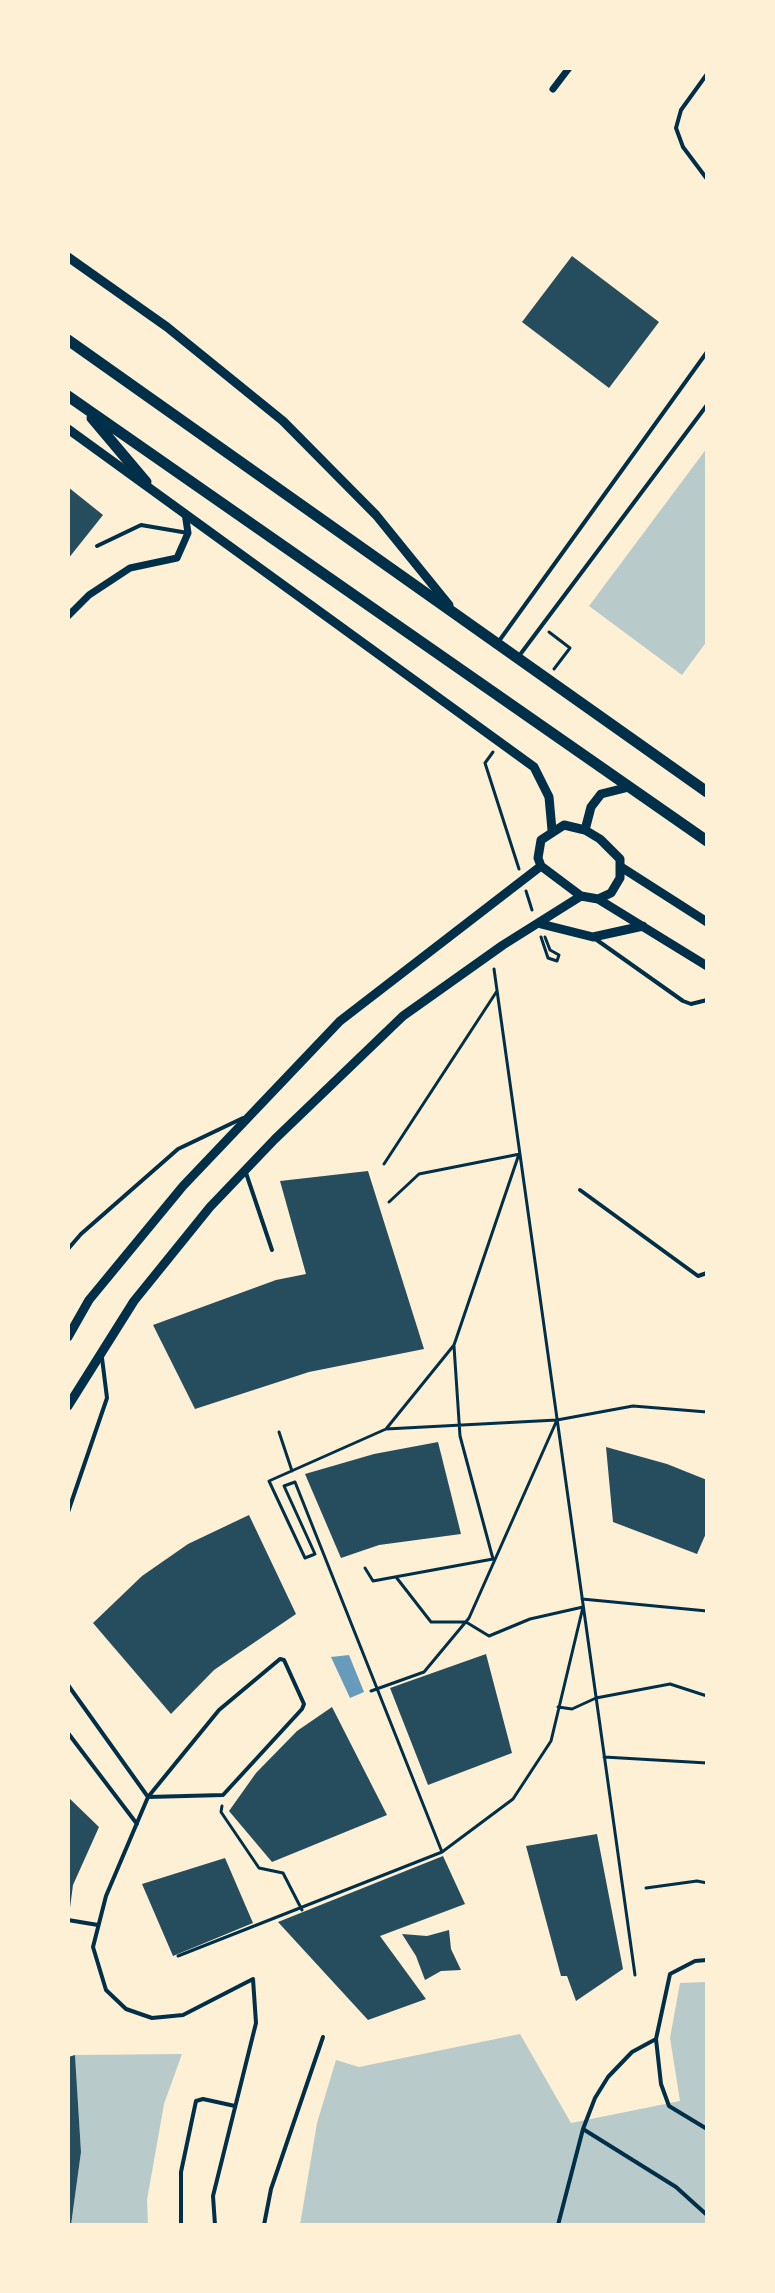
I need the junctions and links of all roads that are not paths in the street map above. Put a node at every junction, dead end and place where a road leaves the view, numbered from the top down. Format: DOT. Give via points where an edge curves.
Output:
graph roads {
  1 [pos="569,68"];
  2 [pos="707,74"];
  3 [pos="553,89"];
  4 [pos="707,179"];
  5 [pos="68,257"];
  6 [pos="68,340"];
  7 [pos="707,352"];
  8 [pos="68,396"];
  9 [pos="707,405"];
  10 [pos="81,406"];
  11 [pos="68,429"];
  12 [pos="146,482"];
  13 [pos="185,511"];
  14 [pos="188,533"];
  15 [pos="97,546"];
  16 [pos="456,614"];
  17 [pos="68,616"];
  18 [pos="497,643"];
  19 [pos="518,658"];
  20 [pos="629,787"];
  21 [pos="707,792"];
  22 [pos="552,830"];
  23 [pos="585,830"];
  24 [pos="707,841"];
  25 [pos="541,866"];
  26 [pos="621,867"];
  27 [pos="581,896"];
  28 [pos="598,899"];
  29 [pos="707,922"];
  30 [pos="539,926"];
  31 [pos="643,926"];
  32 [pos="593,937"];
  33 [pos="707,966"];
  34 [pos="707,1000"];
  35 [pos="252,1113"];
  36 [pos="245,1170"];
  37 [pos="580,1190"];
  38 [pos="68,1249"];
  39 [pos="272,1250"];
  40 [pos="707,1273"];
  41 [pos="68,1337"];
  42 [pos="101,1353"];
  43 [pos="68,1406"];
  44 [pos="68,1512"];
  45 [pos="68,1685"];
  46 [pos="68,1733"];
  47 [pos="148,1797"];
  48 [pos="138,1825"];
  49 [pos="68,1920"];
  50 [pos="99,1925"];
  51 [pos="707,1960"];
  52 [pos="323,2037"];
  53 [pos="656,2039"];
  54 [pos="235,2106"];
  55 [pos="583,2129"];
  56 [pos="707,2129"];
  57 [pos="707,2215"];
  58 [pos="181,2225"];
  59 [pos="215,2225"];
  60 [pos="264,2225"];
  61 [pos="558,2225"];
  1 -- 3 [label="street"];
  2 -- 4 [label="lane" via="681,110 676,128"];
  5 -- 16 [label="street" via="167,327 283,421 376,515"];
  6 -- 16 [label="main road"];
  7 -- 18 [label="lane"];
  8 -- 10 [label="main road"];
  9 -- 19 [label="lane"];
  10 -- 12 [label="main road"];
  10 -- 20 [label="main road"];
  11 -- 12 [label="street"];
  12 -- 13 [label="street"];
  13 -- 14 [label="street"];
  13 -- 22 [label="street" via="534,767 549,797"];
  14 -- 15 [label="lane" via="141,525"];
  14 -- 17 [label="street" via="172,561 130,568"];
  16 -- 18 [label="main road"];
  18 -- 19 [label="main road"];
  19 -- 21 [label="main road"];
  20 -- 23 [label="street" via="601,794"];
  20 -- 24 [label="main road"];
  22 -- 23 [label="street" via="564,825"];
  22 -- 25 [label="street" via="538,848"];
  23 -- 26 [label="street" via="613,850"];
  25 -- 27 [label="street"];
  25 -- 35 [label="street" via="340,1021"];
  26 -- 28 [label="street" via="611,893"];
  26 -- 29 [label="street"];
  27 -- 28 [label="street"];
  27 -- 30 [label="street"];
  28 -- 31 [label="street"];
  30 -- 32 [label="street"];
  30 -- 36 [label="street" via="403,1016"];
  31 -- 32 [label="street"];
  31 -- 33 [label="street"];
  32 -- 34 [label="lane" via="683,1001"];
  35 -- 38 [label="lane" via="178,1149"];
  35 -- 41 [label="street" via="89,1300"];
  36 -- 39 [label="lane"];
  36 -- 42 [label="street" via="134,1301"];
  37 -- 40 [label="lane" via="698,1276"];
  42 -- 43 [label="street"];
  42 -- 44 [label="lane" via="107,1398"];
  45 -- 47 [label="lane"];
  46 -- 48 [label="lane"];
  47 -- 47 [label="lane" via="223,1795 302,1709 284,1660 219,1710"];
  47 -- 48 [label="lane"];
  48 -- 50 [label="lane" via="106,1896"];
  49 -- 50 [label="lane"];
  50 -- 54 [label="lane" via="93,1947 106,1990 126,2009 152,2018 183,2015 253,1979 256,2023"];
  51 -- 53 [label="lane" via="670,1974"];
  52 -- 60 [label="lane" via="271,2189"];
  53 -- 55 [label="lane" via="632,2052 608,2077"];
  53 -- 56 [label="lane" via="669,2106"];
  54 -- 58 [label="lane" via="196,2101 181,2172"];
  54 -- 59 [label="lane" via="213,2196"];
  55 -- 57 [label="lane" via="676,2187"];
  55 -- 61 [label="lane"];
}
